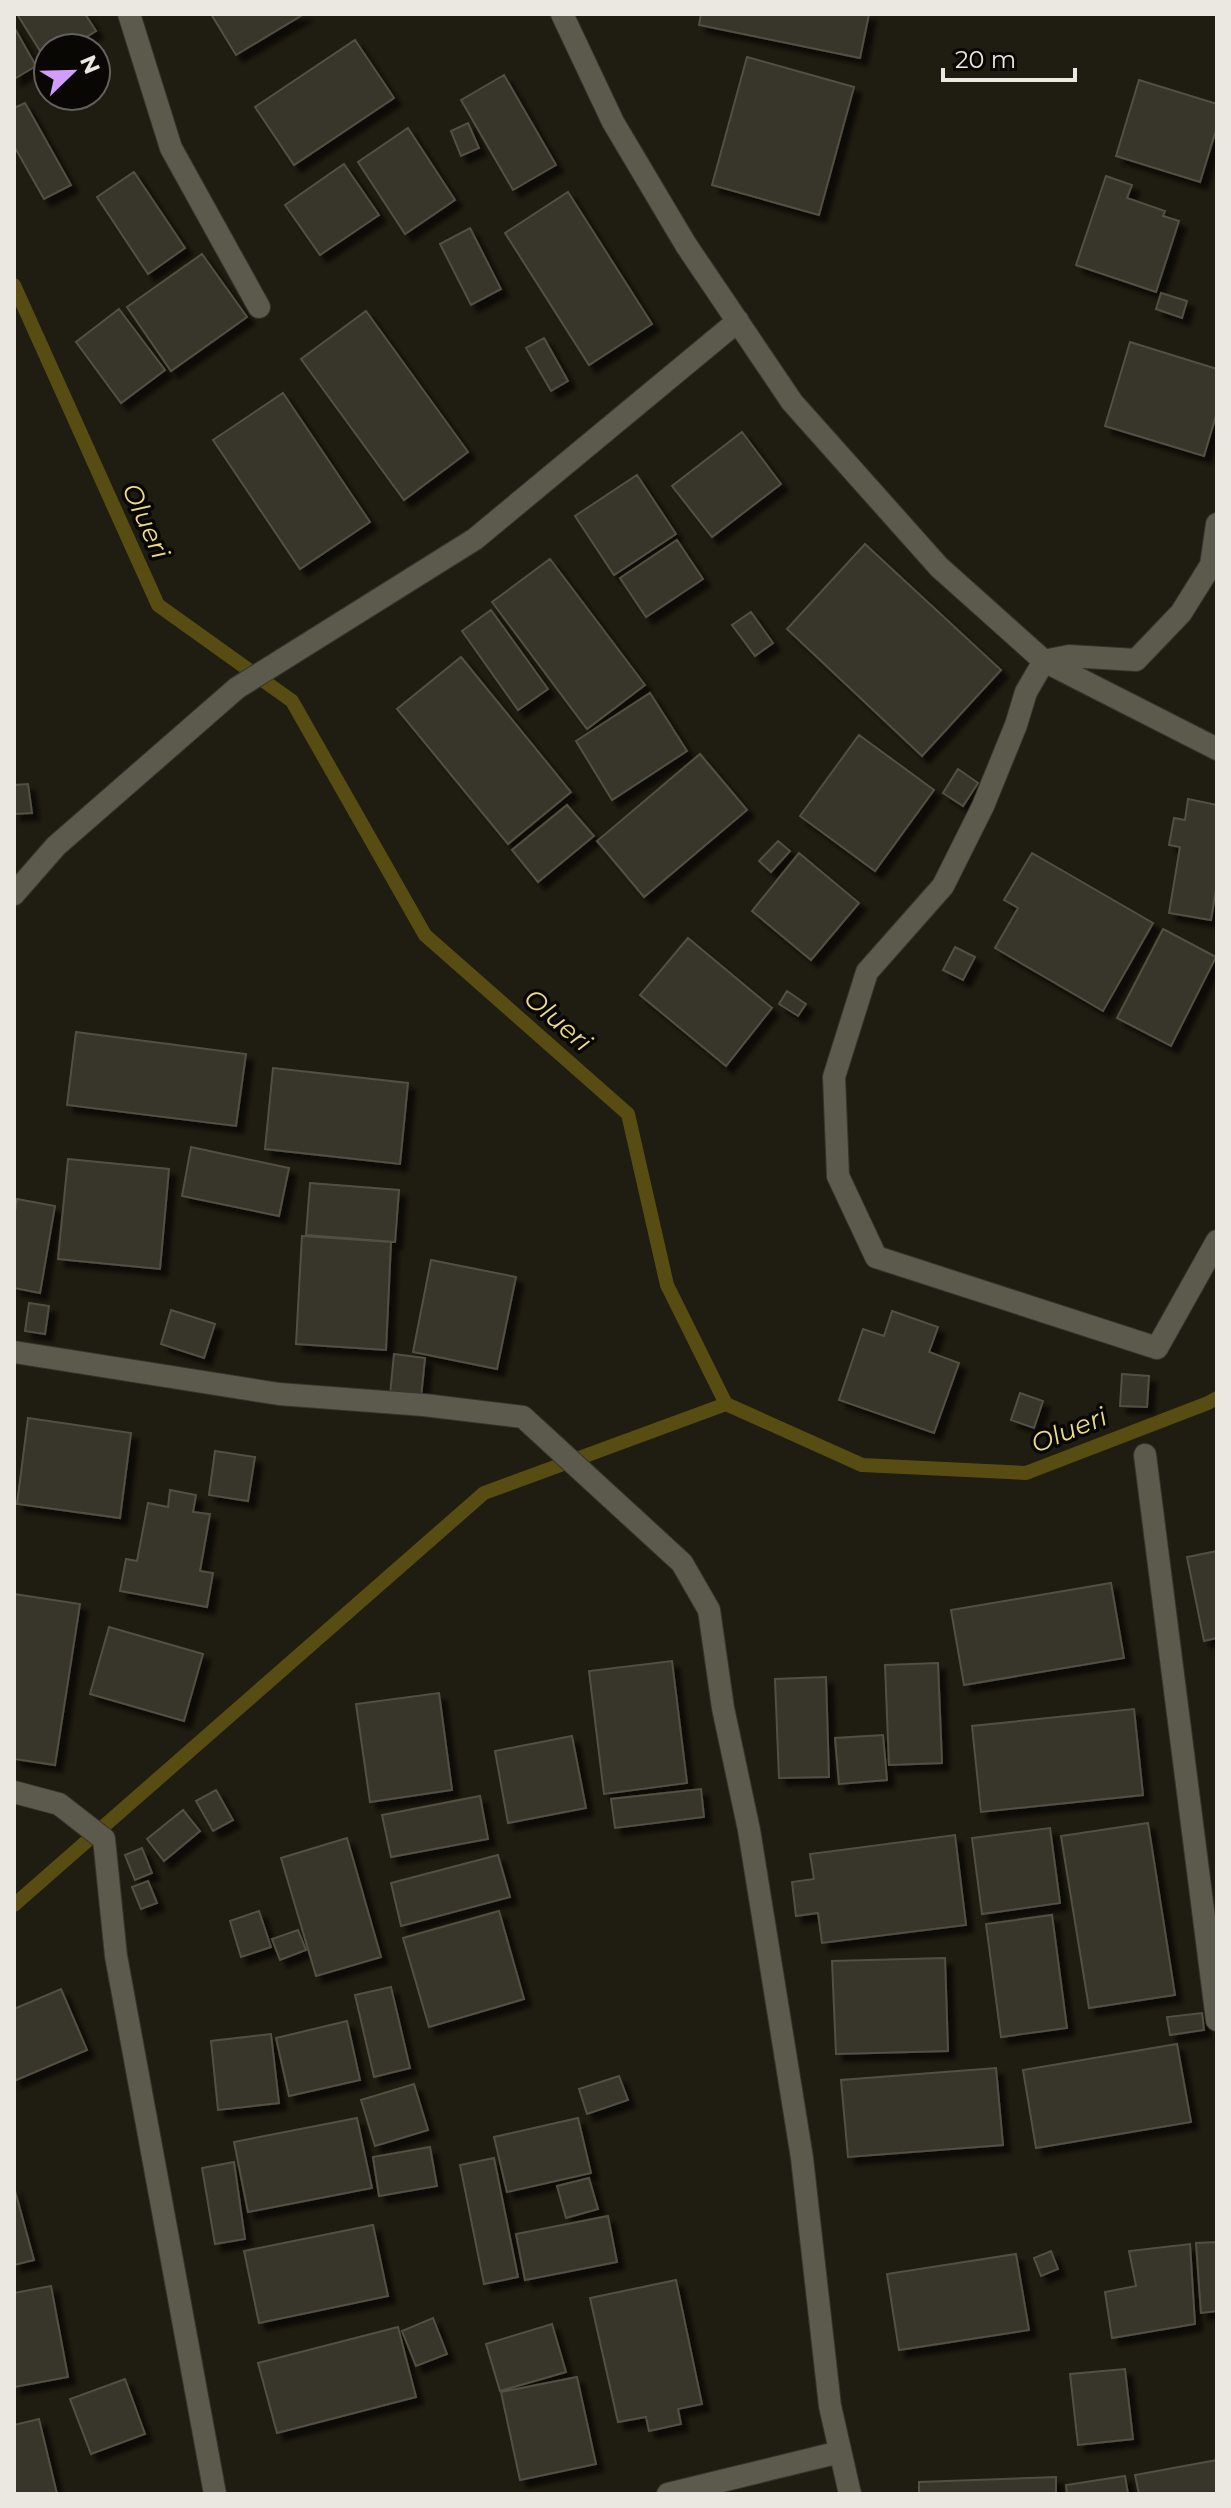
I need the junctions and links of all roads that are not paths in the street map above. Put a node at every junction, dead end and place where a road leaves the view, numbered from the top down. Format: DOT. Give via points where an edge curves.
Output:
graph roads {
  1 [pos="129,14"];
  2 [pos="562,14"];
  3 [pos="259,307"];
  4 [pos="738,321"];
  5 [pos="1217,524"];
  6 [pos="1044,661"];
  7 [pos="1217,749"];
  8 [pos="14,894"];
  9 [pos="1217,1241"];
  10 [pos="14,1352"];
  11 [pos="1145,1455"];
  12 [pos="14,1792"];
  13 [pos="1216,2008"];
  14 [pos="840,2452"];
  15 [pos="215,2494"];
  16 [pos="668,2494"];
  17 [pos="850,2494"];
  1 -- 3 [label="street" via="171,148"];
  2 -- 4 [label="street" via="613,122"];
  4 -- 6 [label="street" via="792,402 939,567"];
  4 -- 8 [label="street" via="475,539 237,688 56,846"];
  5 -- 6 [label="street" via="1211,565 1181,613 1136,660 1069,656"];
  6 -- 7 [label="street"];
  6 -- 9 [label="street" via="943,886 867,972 834,1077 838,1176 876,1257 1157,1348"];
  10 -- 14 [label="street" via="279,1394 523,1417 682,1563 709,1610 749,1830 802,2158 830,2406"];
  11 -- 13 [label="street"];
  12 -- 15 [label="street" via="59,1804 104,1839 116,1956"];
  14 -- 16 [label="street"];
  14 -- 17 [label="street"];
}
